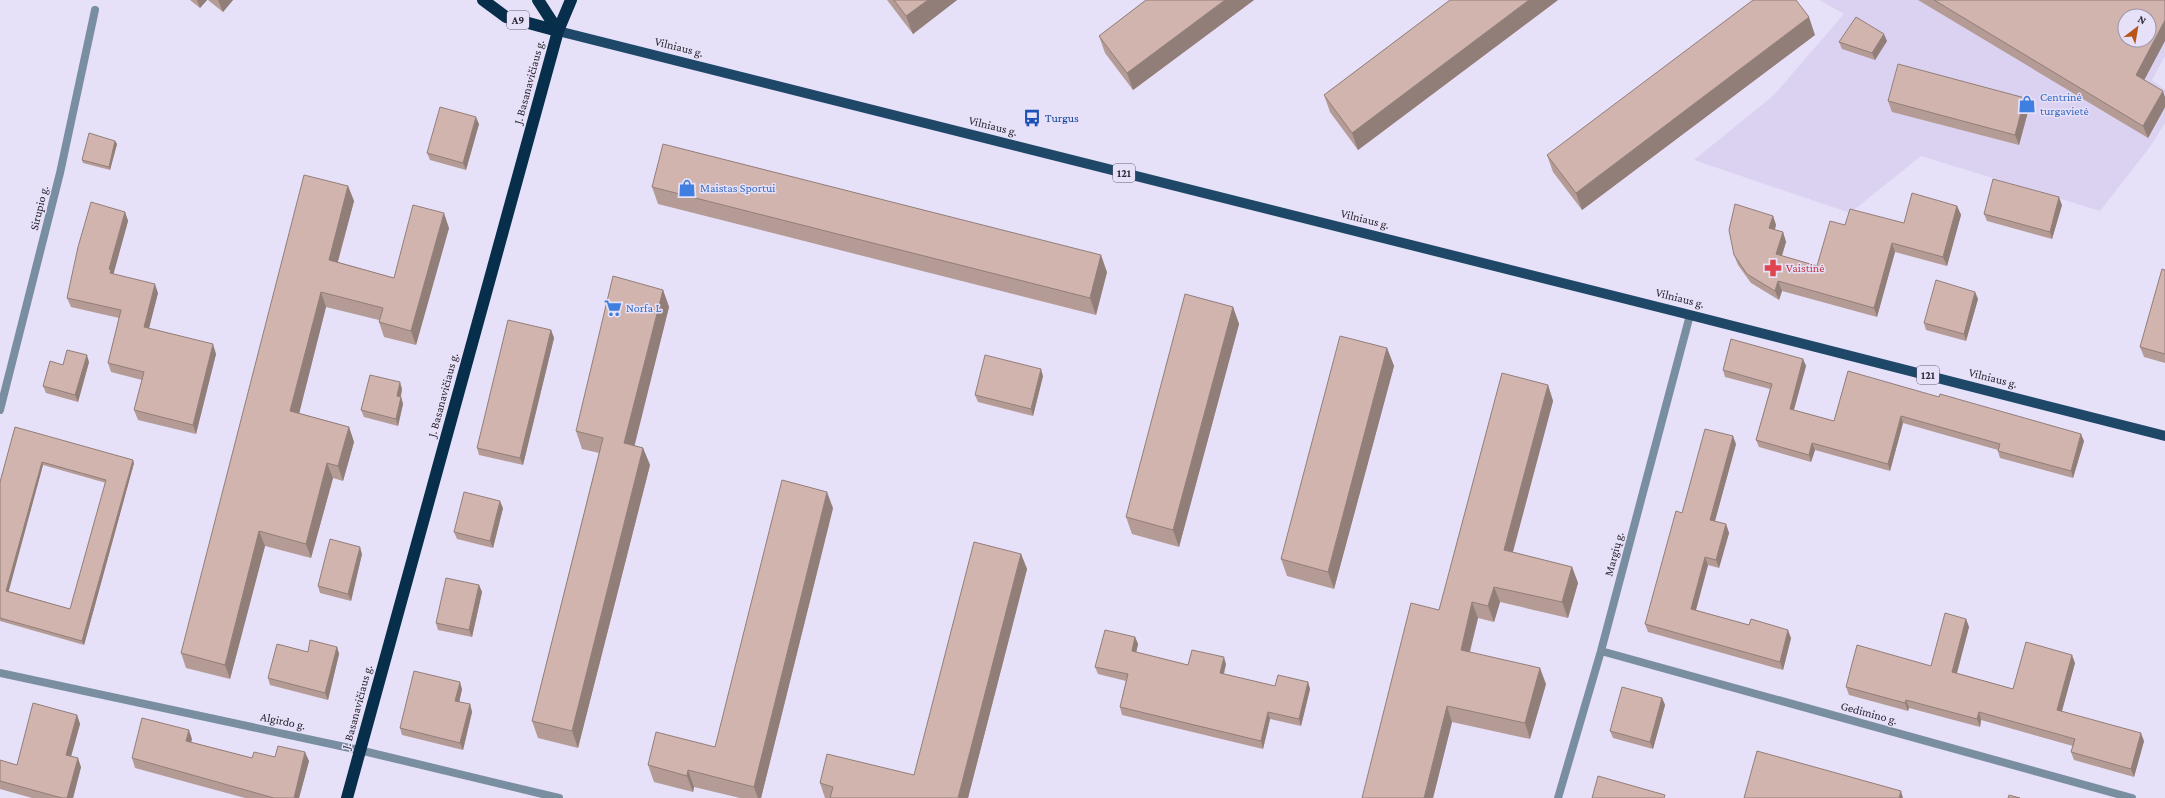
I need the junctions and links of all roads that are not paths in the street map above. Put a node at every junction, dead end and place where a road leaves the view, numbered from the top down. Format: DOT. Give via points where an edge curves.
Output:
graph roads {
  1 [pos="483,0"];
  2 [pos="538,0"];
  3 [pos="571,0"];
  4 [pos="95,10"];
  5 [pos="558,31"];
  6 [pos="1690,315"];
  7 [pos="0,410"];
  8 [pos="2165,436"];
  9 [pos="1601,651"];
  10 [pos="0,673"];
  11 [pos="359,750"];
  12 [pos="347,798"];
  13 [pos="559,798"];
  14 [pos="1558,798"];
  15 [pos="2132,798"];
  1 -- 5 [label="highway, Vilniaus g. / A9" via="506,17"];
  2 -- 5 [label="highway, A9"];
  3 -- 5 [label="highway, J. Basanavičiaus g."];
  4 -- 7 [label="street, Sirupio g." via="60,173"];
  5 -- 6 [label="main road, Vilniaus g. / 121"];
  5 -- 11 [label="highway, J. Basanavičiaus g."];
  6 -- 8 [label="main road, Vilniaus g. / 121"];
  6 -- 9 [label="street, Margių g."];
  9 -- 14 [label="street, Margių g."];
  9 -- 15 [label="street, Gedimino g."];
  10 -- 11 [label="street, Algirdo g."];
  11 -- 12 [label="highway, J. Basanavičiaus g."];
  11 -- 13 [label="street, Algirdo g."];
}
